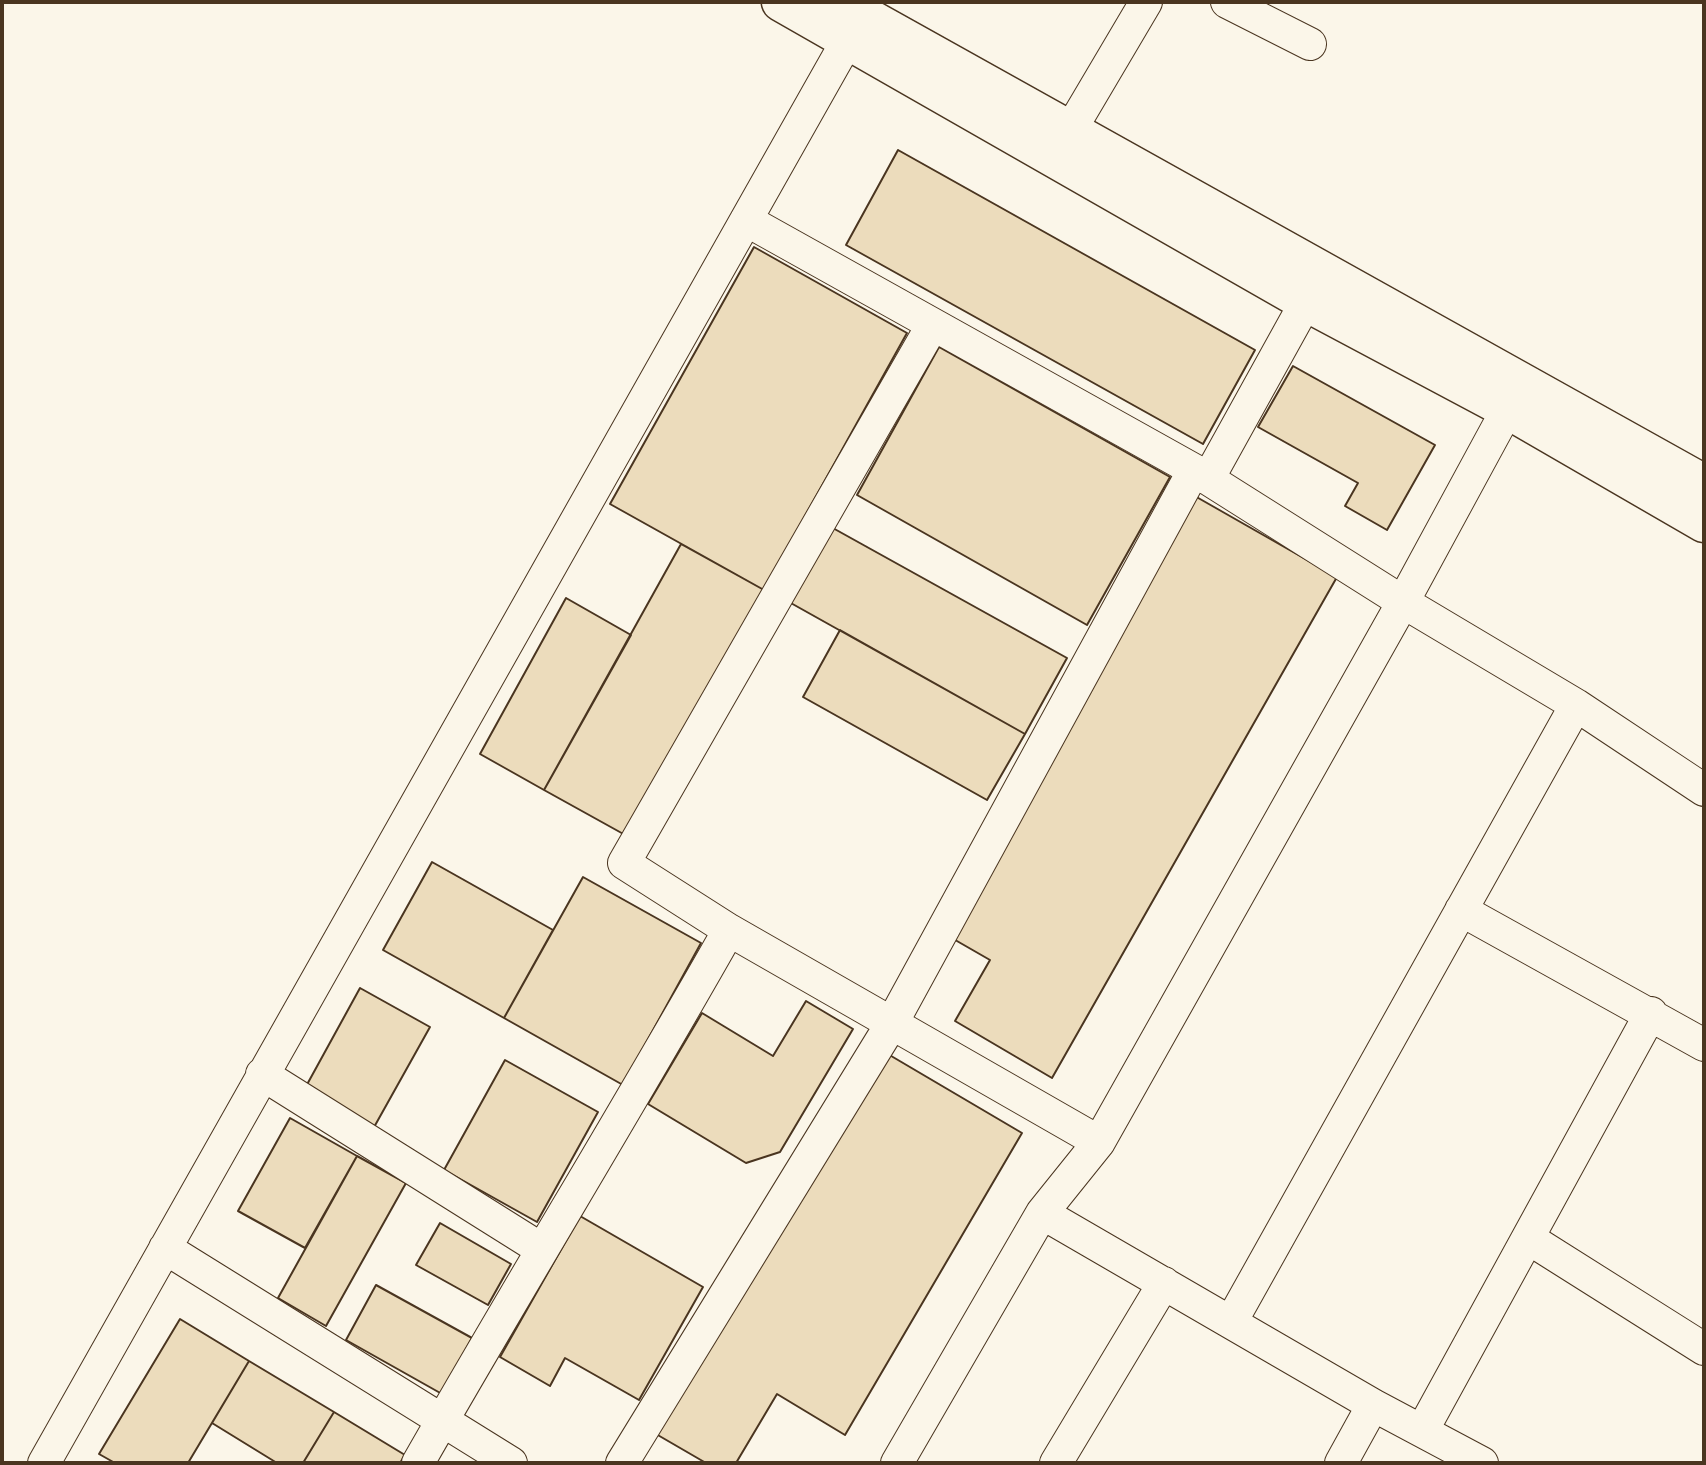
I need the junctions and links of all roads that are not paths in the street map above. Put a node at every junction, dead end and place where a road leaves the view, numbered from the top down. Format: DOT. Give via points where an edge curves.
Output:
graph roads {
  1 [pos="781,2"];
  2 [pos="1146,2"];
  3 [pos="1227,2"];
  4 [pos="855,15"];
  5 [pos="1310,44"];
  6 [pos="1062,145"];
  7 [pos="746,219"];
  8 [pos="1306,302"];
  9 [pos="932,326"];
  10 [pos="1515,395"];
  11 [pos="1201,475"];
  12 [pos="1704,484"];
  13 [pos="1704,523"];
  14 [pos="1403,602"];
  15 [pos="1576,705"];
  16 [pos="1704,790"];
  17 [pos="1461,909"];
  18 [pos="729,930"];
  19 [pos="1651,1013"];
  20 [pos="892,1023"];
  21 [pos="1704,1045"];
  22 [pos="262,1074"];
  23 [pos="1099,1142"];
  24 [pos="1042,1213"];
  25 [pos="1528,1238"];
  26 [pos="165,1248"];
  27 [pos="541,1249"];
  28 [pos="1164,1283"];
  29 [pos="1231,1322"];
  30 [pos="1704,1349"];
  31 [pos="1373,1405"];
  32 [pos="443,1420"];
  33 [pos="1422,1431"];
  34 [pos="44,1463"];
  35 [pos="418,1463"];
  36 [pos="511,1463"];
  37 [pos="622,1463"];
  38 [pos="897,1463"];
  39 [pos="1056,1463"];
  40 [pos="1340,1463"];
  41 [pos="1482,1463"];
  1 -- 4 [label="main road"];
  2 -- 6 [label="street"];
  3 -- 5 [label="street"];
  4 -- 6 [label="main road"];
  4 -- 7 [label="street"];
  6 -- 8 [label="main road"];
  6 -- 10 [label="main road"];
  7 -- 9 [label="street"];
  7 -- 22 [label="street"];
  8 -- 10 [label="main road"];
  8 -- 11 [label="street"];
  9 -- 11 [label="street"];
  9 -- 18 [label="street" via="624,863"];
  10 -- 12 [label="main road"];
  10 -- 13 [label="main road"];
  10 -- 14 [label="street"];
  11 -- 14 [label="street"];
  11 -- 20 [label="street"];
  14 -- 15 [label="street"];
  14 -- 23 [label="street"];
  15 -- 16 [label="street"];
  15 -- 17 [label="street"];
  17 -- 19 [label="street"];
  17 -- 29 [label="street"];
  18 -- 20 [label="street"];
  18 -- 27 [label="street" via="632,1103"];
  19 -- 21 [label="street"];
  19 -- 25 [label="street"];
  20 -- 23 [label="street"];
  20 -- 37 [label="street"];
  22 -- 26 [label="street"];
  22 -- 27 [label="street"];
  23 -- 24 [label="street"];
  24 -- 28 [label="street"];
  24 -- 38 [label="street"];
  25 -- 30 [label="street"];
  25 -- 33 [label="street"];
  26 -- 32 [label="street"];
  26 -- 34 [label="street"];
  27 -- 32 [label="street"];
  28 -- 29 [label="street"];
  28 -- 39 [label="street"];
  29 -- 31 [label="street"];
  31 -- 33 [label="street"];
  31 -- 40 [label="street"];
  32 -- 35 [label="street"];
  32 -- 36 [label="street"];
  33 -- 41 [label="street"];
}
